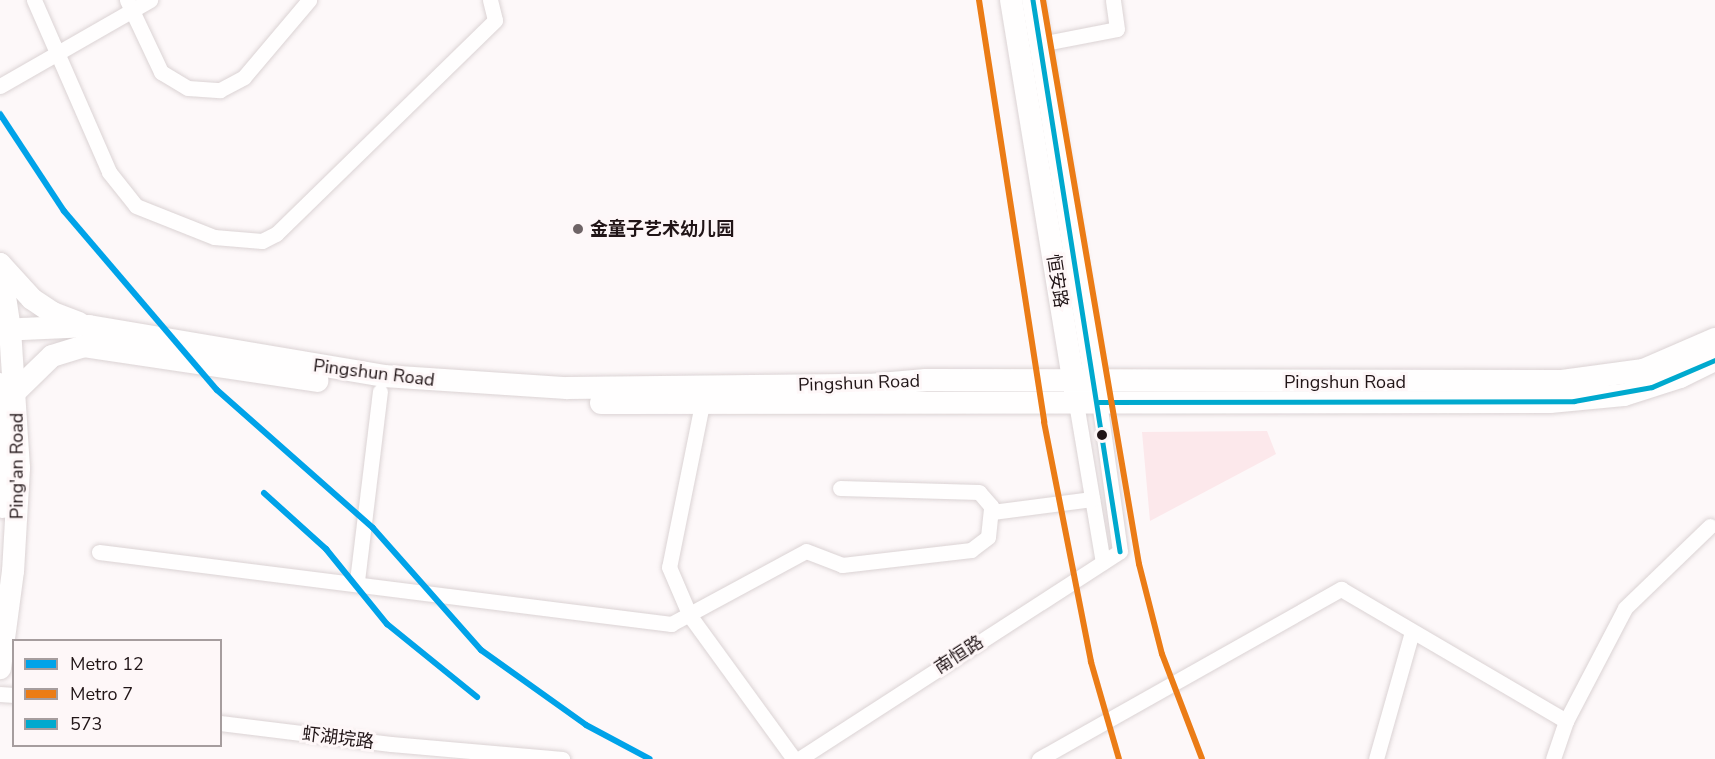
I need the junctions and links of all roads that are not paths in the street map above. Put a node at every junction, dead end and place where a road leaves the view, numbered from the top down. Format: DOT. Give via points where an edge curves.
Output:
graph roads {
  1 [pos="34,0"];
  2 [pos="150,0"];
  3 [pos="309,0"];
  4 [pos="490,0"];
  5 [pos="1011,0"];
  6 [pos="1033,0"];
  7 [pos="1113,0"];
  8 [pos="130,5"];
  9 [pos="1040,44"];
  10 [pos="57,53"];
  11 [pos="0,86"];
  12 [pos="0,264"];
  13 [pos="89,326"];
  14 [pos="5,330"];
  15 [pos="1715,339"];
  16 [pos="1715,360"];
  17 [pos="8,387"];
  18 [pos="381,390"];
  19 [pos="1086,393"];
  20 [pos="702,404"];
  21 [pos="840,488"];
  22 [pos="1092,499"];
  23 [pos="992,512"];
  24 [pos="1710,526"];
  25 [pos="1120,551"];
  26 [pos="99,552"];
  27 [pos="1103,562"];
  28 [pos="0,569"];
  29 [pos="357,581"];
  30 [pos="690,616"];
  31 [pos="1412,632"];
  32 [pos="0,668"];
  33 [pos="1566,721"];
  34 [pos="222,723"];
  35 [pos="562,759"];
  36 [pos="796,759"];
  37 [pos="1039,759"];
  38 [pos="1376,759"];
  39 [pos="1553,759"];
  1 -- 10 [label="street"];
  2 -- 8 [label="street"];
  3 -- 8 [label="street" via="244,77 220,90 188,88 161,72"];
  4 -- 10 [label="street" via="495,20 276,234 262,242 214,237 136,206 109,172"];
  5 -- 19 [label="main road, 恒安路"];
  6 -- 9 [label="main road, 恒安路"];
  7 -- 9 [label="street" via="1118,29"];
  8 -- 10 [label="street"];
  9 -- 19 [label="main road, 恒安路"];
  10 -- 11 [label="street"];
  12 -- 13 [label="main road" via="32,299 53,314"];
  12 -- 14 [label="main road, Ping'an Road"];
  13 -- 14 [label="main road, Pingshun Road"];
  13 -- 19 [label="main road, Pingshun Road" via="367,374 495,385 814,386 926,380"];
  14 -- 17 [label="main road, Ping'an Road"];
  15 -- 19 [label="main road, Pingshun Road" via="1643,370 1562,381"];
  16 -- 19 [label="main road, Pingshun Road" via="1652,387 1574,400"];
  17 -- 18 [label="main road, Pingshun Road" via="52,356 84,346"];
  17 -- 28 [label="main road, Ping'an Road"];
  17 -- 32 [label="main road, Ping'an Road" via="17,528"];
  18 -- 20 [label="main road, Pingshun Road" via="487,399"];
  18 -- 29 [label="street"];
  19 -- 20 [label="main road, Pingshun Road"];
  19 -- 22 [label="street, 恒安路"];
  19 -- 25 [label="street, 恒安路"];
  20 -- 30 [label="street" via="669,567"];
  21 -- 23 [label="street" via="979,492"];
  22 -- 23 [label="street"];
  22 -- 27 [label="street, 恒安路"];
  23 -- 30 [label="street" via="988,537 970,550 842,565 806,551"];
  24 -- 33 [label="street" via="1626,608"];
  25 -- 27 [label="street, 南恒路"];
  26 -- 29 [label="street"];
  27 -- 36 [label="street, 南恒路"];
  29 -- 30 [label="street" via="671,624"];
  30 -- 36 [label="street"];
  31 -- 33 [label="street"];
  31 -- 37 [label="street" via="1341,589"];
  31 -- 38 [label="street"];
  33 -- 39 [label="street"];
  34 -- 35 [label="street, 虾湖垸路"];
}
